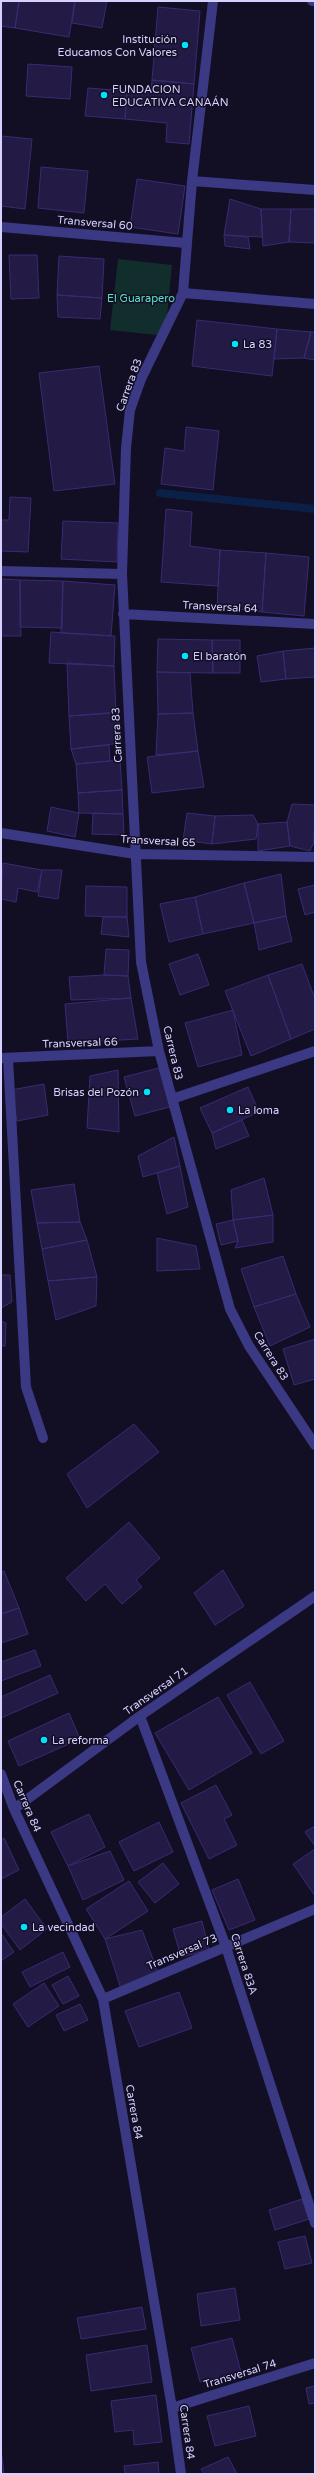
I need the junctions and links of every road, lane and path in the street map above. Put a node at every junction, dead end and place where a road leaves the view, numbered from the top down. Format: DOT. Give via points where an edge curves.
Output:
graph roads {
  1 [pos="213,1"];
  2 [pos="192,181"];
  3 [pos="315,190"];
  4 [pos="1,227"];
  5 [pos="186,243"];
  6 [pos="183,293"];
  7 [pos="315,304"];
  8 [pos="1,570"];
  9 [pos="122,574"];
  10 [pos="123,614"];
  11 [pos="315,624"];
  12 [pos="1,833"];
  13 [pos="135,854"];
  14 [pos="315,857"];
  15 [pos="159,1051"];
  16 [pos="315,1051"];
  17 [pos="4,1058"];
  18 [pos="172,1099"];
  19 [pos="44,1438"];
  20 [pos="315,1445"];
  21 [pos="315,1596"];
  22 [pos="140,1716"];
  23 [pos="1,1774"];
  24 [pos="14,1809"];
  25 [pos="315,1909"];
  26 [pos="226,1947"];
  27 [pos="103,1998"];
  28 [pos="315,2223"];
  29 [pos="315,2363"];
  30 [pos="172,2408"];
  31 [pos="181,2474"];
  1 -- 2 [label="street, Carrera 83"];
  2 -- 3 [label="street"];
  2 -- 5 [label="street, Carrera 83"];
  4 -- 5 [label="street, Transversal 60"];
  5 -- 6 [label="street, Carrera 83"];
  6 -- 7 [label="street"];
  6 -- 9 [label="street, Carrera 83" via="141,379 130,410 126,448"];
  8 -- 9 [label="street"];
  9 -- 10 [label="street, Carrera 83"];
  10 -- 11 [label="street, Transversal 64"];
  10 -- 13 [label="street, Carrera 83"];
  12 -- 13 [label="street, Transversal 65"];
  13 -- 14 [label="street, Transversal 65"];
  13 -- 15 [label="street, Carrera 83" via="141,962"];
  15 -- 17 [label="street, Transversal 66"];
  15 -- 18 [label="street, Carrera 83"];
  16 -- 18 [label="street"];
  17 -- 19 [label="street" via="26,1387"];
  18 -- 20 [label="street, Carrera 83" via="230,1309 249,1346"];
  21 -- 22 [label="street, Transversal 71"];
  22 -- 24 [label="street, Transversal 71"];
  22 -- 26 [label="street, Carrera 83A"];
  23 -- 24 [label="street, Carrera 84"];
  24 -- 27 [label="street, Carrera 84"];
  25 -- 26 [label="street, Transversal 73"];
  26 -- 27 [label="street, Transversal 73"];
  26 -- 28 [label="street, Carrera 83A"];
  27 -- 30 [label="street, Carrera 84"];
  29 -- 30 [label="street, Transversal 74"];
  30 -- 31 [label="street, Carrera 84"];
}
